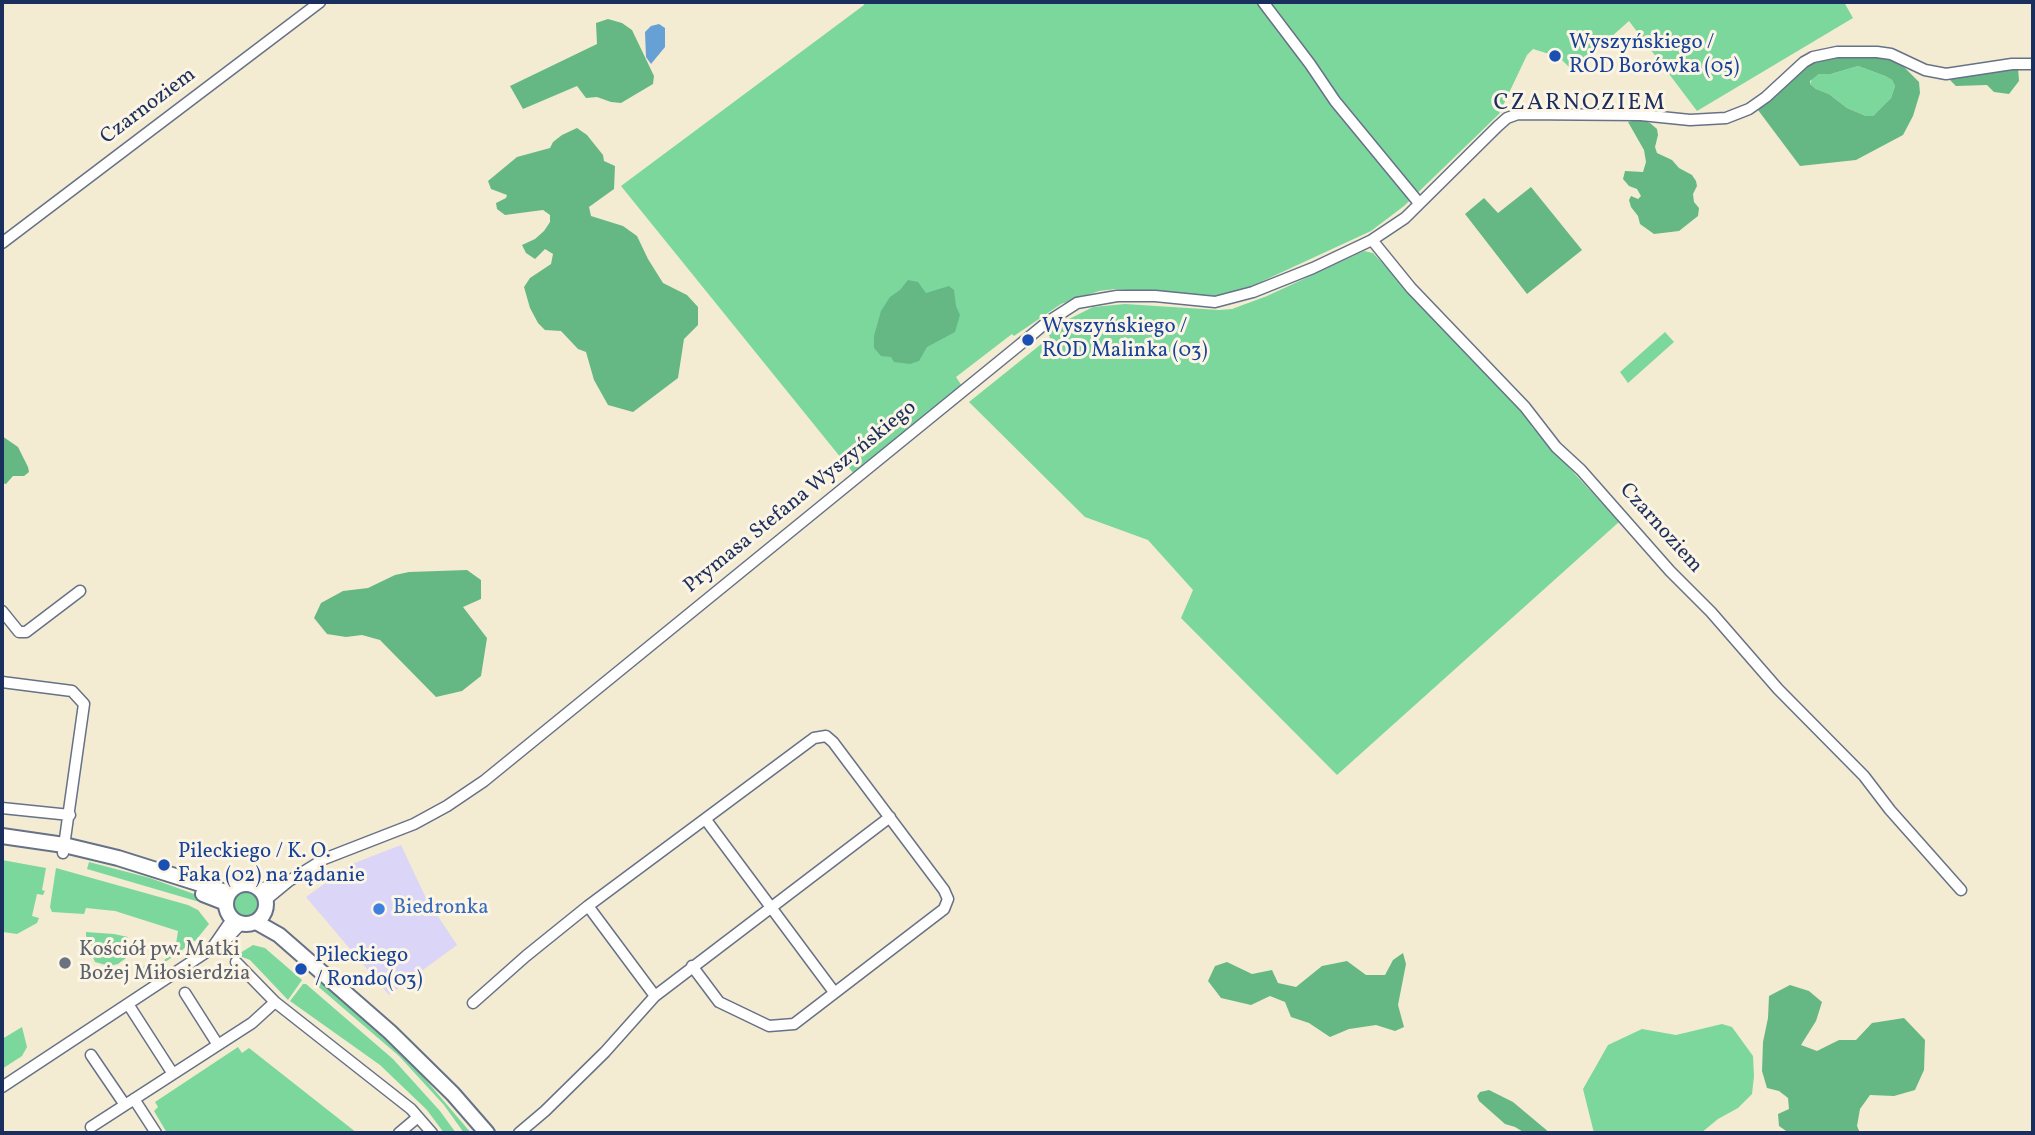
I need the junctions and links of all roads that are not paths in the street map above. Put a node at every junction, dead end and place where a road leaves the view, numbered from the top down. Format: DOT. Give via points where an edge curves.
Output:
graph roads {
  1 [pos="320,2"];
  2 [pos="1263,2"];
  3 [pos="2033,64"];
  4 [pos="1419,203"];
  5 [pos="1372,240"];
  6 [pos="2,243"];
  7 [pos="80,591"];
  8 [pos="2,611"];
  9 [pos="2,682"];
  10 [pos="2,808"];
  11 [pos="70,815"];
  12 [pos="890,817"];
  13 [pos="706,820"];
  14 [pos="2,836"];
  15 [pos="2,845"];
  16 [pos="63,849"];
  17 [pos="1961,890"];
  18 [pos="227,898"];
  19 [pos="588,906"];
  20 [pos="770,906"];
  21 [pos="253,911"];
  22 [pos="236,962"];
  23 [pos="692,966"];
  24 [pos="834,992"];
  25 [pos="185,993"];
  26 [pos="655,996"];
  27 [pos="275,1002"];
  28 [pos="473,1003"];
  29 [pos="128,1004"];
  30 [pos="218,1045"];
  31 [pos="91,1055"];
  32 [pos="173,1074"];
  33 [pos="2,1087"];
  34 [pos="129,1102"];
  35 [pos="418,1117"];
  36 [pos="91,1128"];
  37 [pos="156,1133"];
  38 [pos="400,1133"];
  39 [pos="432,1133"];
  40 [pos="487,1133"];
  41 [pos="519,1133"];
  1 -- 6 [label="street, Czarnoziem"];
  2 -- 4 [label="street" via="1335,101"];
  3 -- 4 [label="street" via="1946,74 1877,51 1837,52 1804,62 1766,97 1726,118 1518,114 1498,126"];
  4 -- 5 [label="street"];
  5 -- 17 [label="street, Czarnoziem" via="1778,689 1864,776"];
  5 -- 21 [label="street, Prymasa Stefana Wyszyńskiego" via="1228,300 1116,296 1087,300 1065,310 484,781 414,824 333,855 289,881"];
  7 -- 8 [label="street" via="26,632 19,632"];
  9 -- 11 [label="street" via="72,691 84,704"];
  10 -- 11 [label="street"];
  11 -- 16 [label="street"];
  12 -- 13 [label="street" via="825,736 814,738"];
  12 -- 20 [label="street"];
  12 -- 24 [label="street" via="948,899 944,909"];
  13 -- 19 [label="street"];
  13 -- 20 [label="street"];
  14 -- 16 [label="main road"];
  15 -- 16 [label="main road"];
  16 -- 18 [label="main road" via="118,858"];
  18 -- 21 [label="main road"];
  18 -- 21 [label="main road" via="247,883"];
  19 -- 26 [label="street"];
  19 -- 28 [label="street"];
  20 -- 23 [label="street"];
  20 -- 24 [label="street"];
  21 -- 29 [label="street, Prymasa Stefana Wyszyńskiego" via="211,949"];
  21 -- 40 [label="main road" via="400,1042"];
  22 -- 27 [label="street"];
  23 -- 24 [label="street" via="719,1002 769,1026 794,1024"];
  23 -- 26 [label="street"];
  25 -- 30 [label="street"];
  26 -- 41 [label="street" via="605,1052"];
  27 -- 30 [label="street" via="253,1023"];
  27 -- 35 [label="street"];
  29 -- 32 [label="street"];
  29 -- 33 [label="street, Prymasa Stefana Wyszyńskiego"];
  30 -- 32 [label="street"];
  31 -- 34 [label="street"];
  32 -- 34 [label="street"];
  34 -- 36 [label="street"];
  34 -- 37 [label="street"];
  35 -- 38 [label="street"];
  35 -- 39 [label="street"];
}
